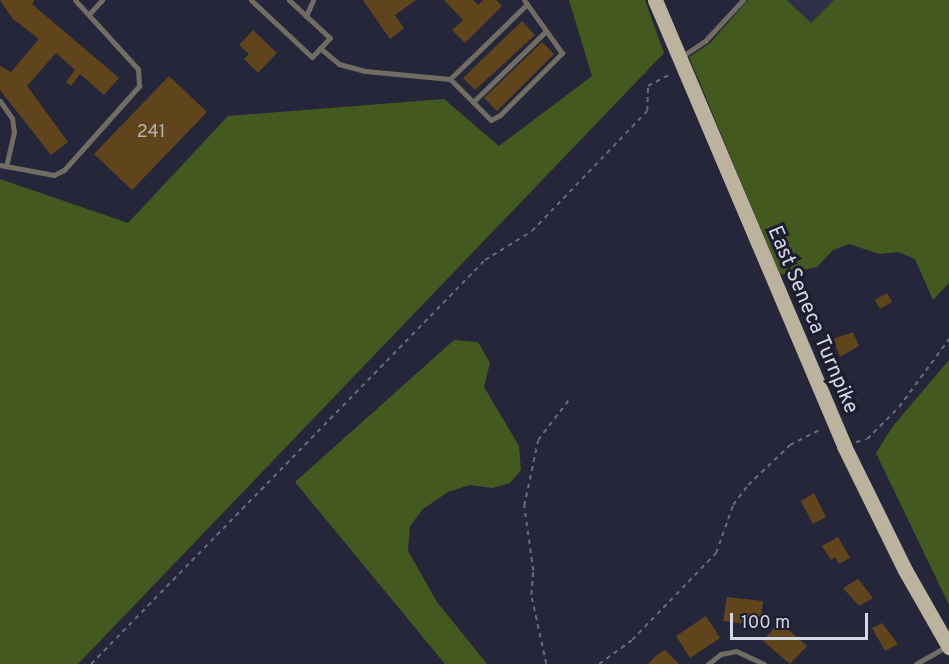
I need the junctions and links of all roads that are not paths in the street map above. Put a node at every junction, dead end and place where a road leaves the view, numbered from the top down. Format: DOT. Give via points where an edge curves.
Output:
graph roads {
  1 [pos="75,0"];
  2 [pos="102,0"];
  3 [pos="251,0"];
  4 [pos="289,0"];
  5 [pos="313,0"];
  6 [pos="656,0"];
  7 [pos="743,0"];
  8 [pos="526,2"];
  9 [pos="90,13"];
  10 [pos="306,16"];
  11 [pos="546,31"];
  12 [pos="320,48"];
  13 [pos="681,63"];
  14 [pos="450,79"];
  15 [pos="0,101"];
  16 [pos="473,102"];
  17 [pos="3,165"];
  18 [pos="949,646"];
  19 [pos="708,664"];
  20 [pos="764,664"];
  21 [pos="916,664"];
  1 -- 9 [label="lane"];
  2 -- 9 [label="lane"];
  3 -- 12 [label="lane" via="312,57"];
  4 -- 10 [label="lane"];
  5 -- 10 [label="lane"];
  6 -- 13 [label="main road, East Seneca Turnpike"];
  7 -- 13 [label="lane"];
  8 -- 11 [label="lane"];
  8 -- 14 [label="lane"];
  9 -- 17 [label="lane" via="138,69 141,77 135,93 64,170 54,175"];
  10 -- 12 [label="lane" via="330,38"];
  11 -- 16 [label="lane"];
  11 -- 16 [label="lane" via="562,53 558,60 491,120"];
  12 -- 14 [label="lane" via="339,64 364,71"];
  13 -- 18 [label="main road, East Seneca Turnpike" via="844,446 900,560"];
  14 -- 16 [label="lane"];
  15 -- 17 [label="lane" via="12,118 14,132"];
  18 -- 21 [label="lane"];
  19 -- 20 [label="lane" via="722,654 736,651"];
}
